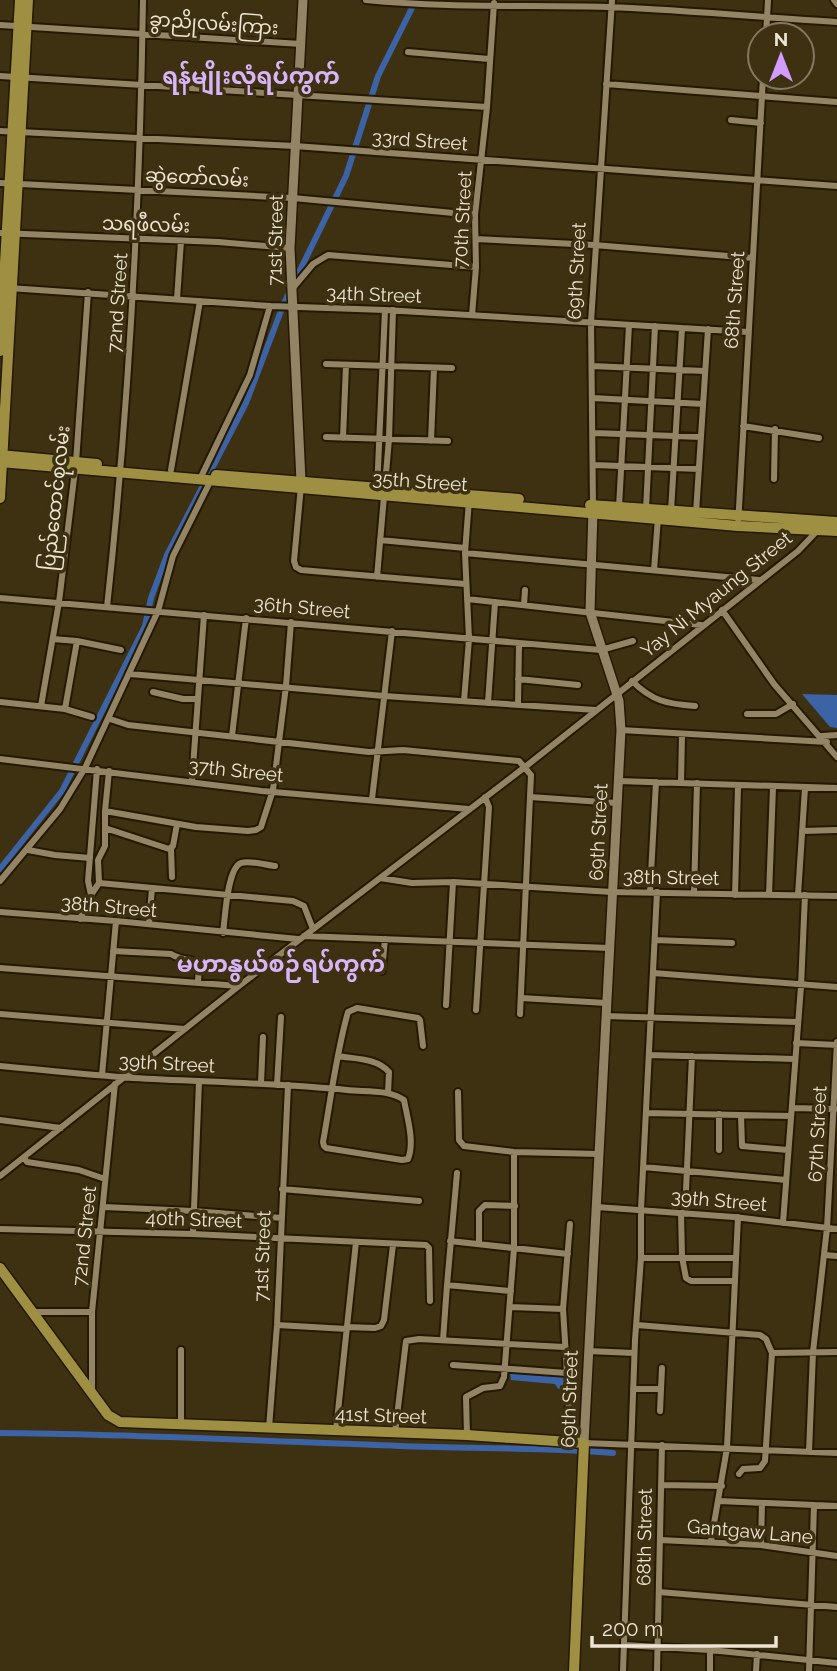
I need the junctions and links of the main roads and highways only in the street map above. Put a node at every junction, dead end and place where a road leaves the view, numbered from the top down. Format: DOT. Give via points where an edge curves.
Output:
graph roads {
  1 [pos="20,0"];
  2 [pos="28,0"];
  3 [pos="303,0"];
  4 [pos="22,27"];
  5 [pos="9,183"];
  6 [pos="4,211"];
  7 [pos="7,233"];
  8 [pos="5,287"];
  9 [pos="0,351"];
  10 [pos="1,458"];
  11 [pos="122,469"];
  12 [pos="207,477"];
  13 [pos="301,485"];
  14 [pos="0,498"];
  15 [pos="593,509"];
  16 [pos="738,521"];
  17 [pos="836,524"];
  18 [pos="0,1268"];
  19 [pos="584,1448"];
  20 [pos="574,1671"];
  1 -- 4 [label="main road"];
  2 -- 4 [label="main road"];
  3 -- 13 [label="main road, 71st Street" via="289,307"];
  4 -- 5 [label="main road"];
  5 -- 6 [label="main road"];
  5 -- 7 [label="main road"];
  6 -- 7 [label="main road"];
  7 -- 8 [label="main road"];
  8 -- 9 [label="main road"];
  8 -- 10 [label="main road"];
  10 -- 11 [label="main road, 35th Street"];
  10 -- 14 [label="main road"];
  11 -- 12 [label="main road, 35th Street"];
  11 -- 12 [label="main road, 35th Street" via="171,470"];
  12 -- 13 [label="main road, 35th Street"];
  13 -- 15 [label="main road, 35th Street"];
  15 -- 16 [label="main road, 35th Street" via="658,518"];
  15 -- 16 [label="main road, 35th Street" via="696,513"];
  15 -- 19 [label="main road, 69th Street" via="590,612 620,701 621,730"];
  16 -- 17 [label="main road, 35th Street"];
  16 -- 17 [label="main road, 35th Street" via="818,530"];
  18 -- 19 [label="main road, 41st Street" via="108,1415 120,1423 467,1435"];
  19 -- 20 [label="main road, 69th Street"];
}
